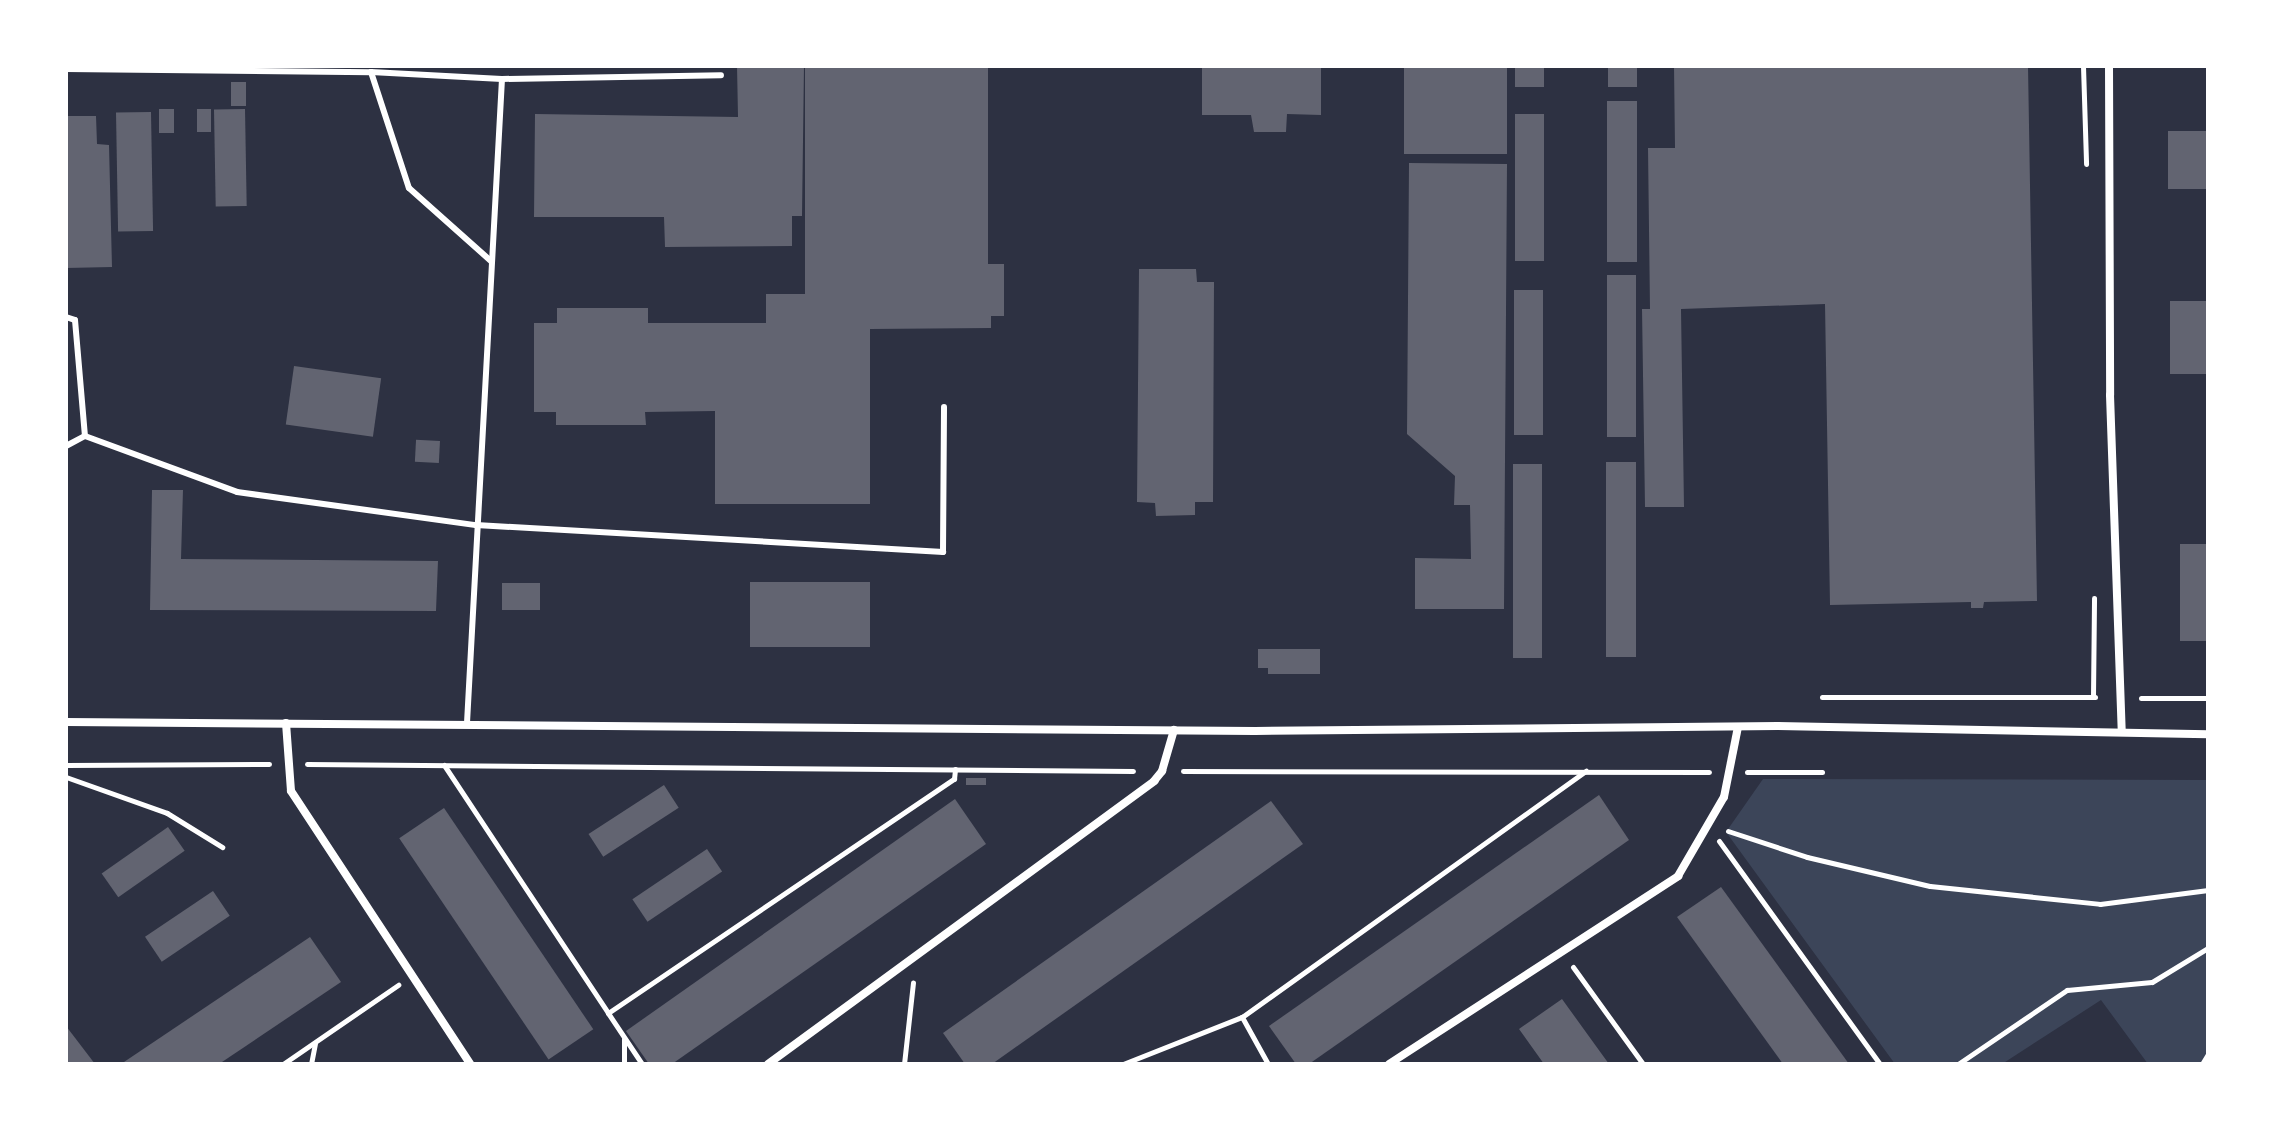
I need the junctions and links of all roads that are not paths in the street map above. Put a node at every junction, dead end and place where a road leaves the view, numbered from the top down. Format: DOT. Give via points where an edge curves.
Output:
graph roads {
  1 [pos="456,66"];
  2 [pos="2109,66"];
  3 [pos="66,69"];
  4 [pos="371,72"];
  5 [pos="455,75"];
  6 [pos="721,75"];
  7 [pos="502,79"];
  8 [pos="491,261"];
  9 [pos="66,317"];
  10 [pos="944,407"];
  11 [pos="85,436"];
  12 [pos="66,446"];
  13 [pos="476,525"];
  14 [pos="66,722"];
  15 [pos="286,723"];
  16 [pos="467,723"];
  17 [pos="1738,727"];
  18 [pos="1174,730"];
  19 [pos="2122,731"];
  20 [pos="2208,734"];
  21 [pos="470,1064"];
  22 [pos="768,1064"];
  23 [pos="1389,1064"];
  1 -- 5 [label="lane"];
  2 -- 19 [label="street" via="2110,395"];
  3 -- 4 [label="lane"];
  4 -- 5 [label="lane"];
  4 -- 8 [label="lane" via="409,188"];
  5 -- 7 [label="lane"];
  6 -- 7 [label="lane"];
  7 -- 8 [label="lane"];
  8 -- 13 [label="lane"];
  9 -- 11 [label="lane" via="75,320"];
  10 -- 13 [label="lane" via="943,552"];
  11 -- 12 [label="lane"];
  11 -- 13 [label="lane" via="237,492"];
  13 -- 16 [label="lane"];
  14 -- 15 [label="street"];
  15 -- 16 [label="street"];
  15 -- 21 [label="street" via="285,764 291,791"];
  16 -- 18 [label="street"];
  17 -- 18 [label="street"];
  17 -- 19 [label="street"];
  17 -- 23 [label="street" via="1732,772 1678,876"];
  18 -- 22 [label="street" via="1162,771"];
  19 -- 20 [label="street"];
}
